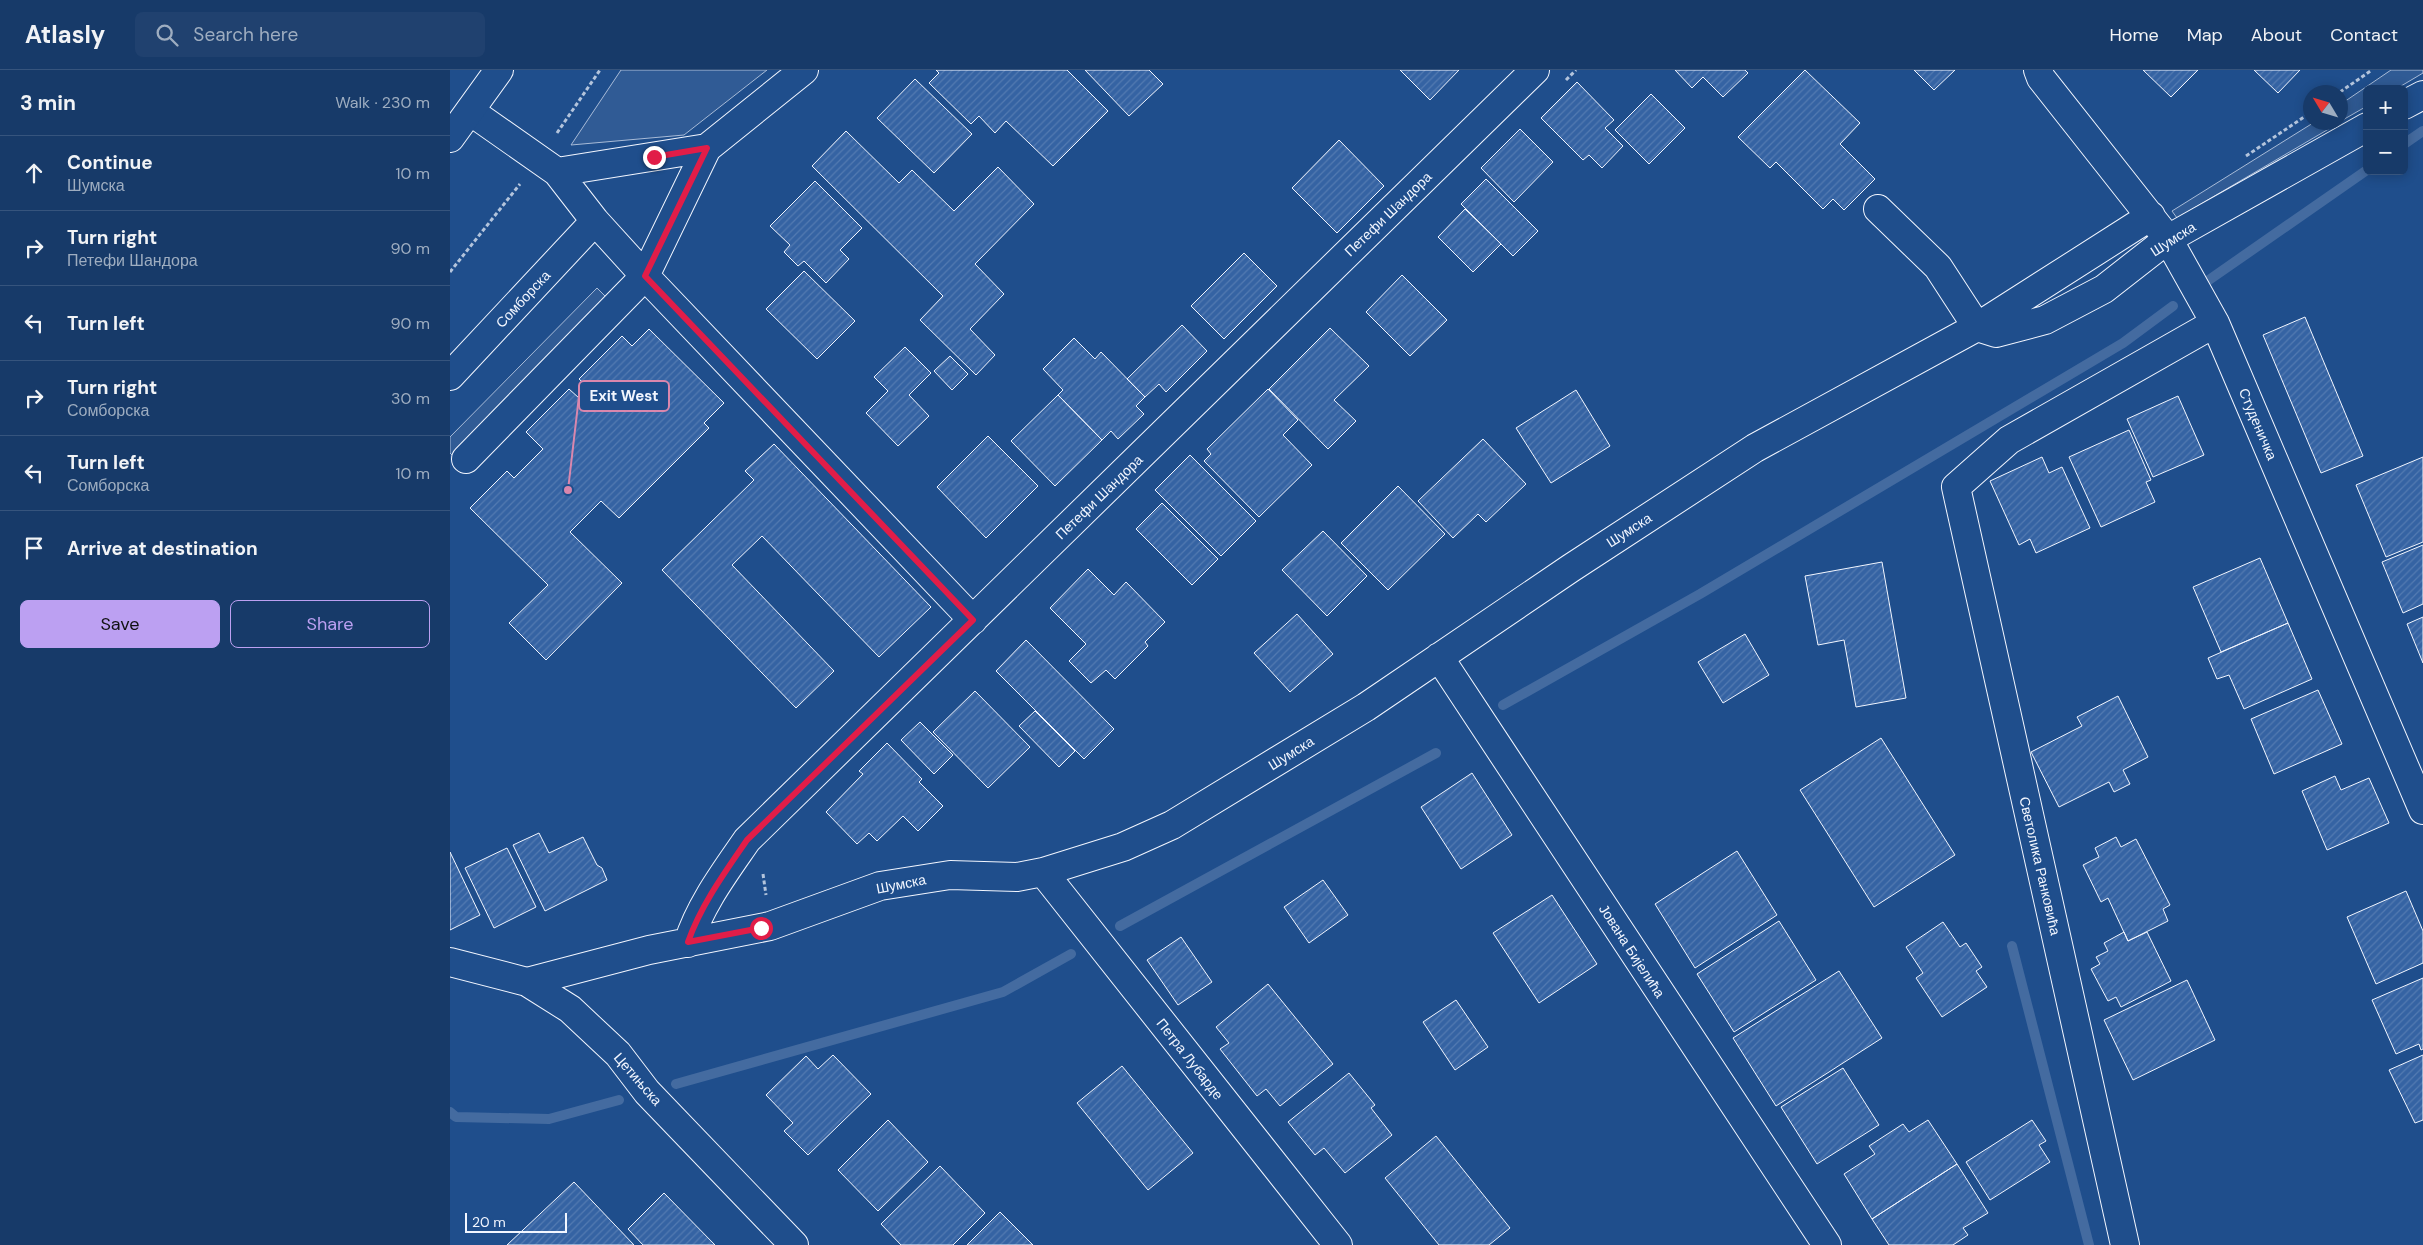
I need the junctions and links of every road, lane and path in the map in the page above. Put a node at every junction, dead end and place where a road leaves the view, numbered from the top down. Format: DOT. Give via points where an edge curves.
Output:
graph roads {
  1 [pos="499,70"];
  2 [pos="804,70"];
  3 [pos="1535,70"];
  4 [pos="2038,70"];
  5 [pos="2372,70"];
  6 [pos="2348,86"];
  7 [pos="2423,95"];
  8 [pos="2408,103"];
  9 [pos="470,110"];
  10 [pos="2363,129"];
  11 [pos="450,138"];
  12 [pos="707,148"];
  13 [pos="557,172"];
  14 [pos="1878,209"];
  15 [pos="2151,216"];
  16 [pos="595,221"];
  17 [pos="2168,239"];
  18 [pos="645,276"];
  19 [pos="2215,323"];
  20 [pos="1976,327"];
  21 [pos="450,376"];
  22 [pos="466,459"];
  23 [pos="973,620"];
  24 [pos="1439,657"];
  25 [pos="2423,810"];
  26 [pos="1043,872"];
  27 [pos="688,942"];
  28 [pos="450,962"];
  29 [pos="527,982"];
  30 [pos="794,1245"];
  31 [pos="1338,1245"];
  32 [pos="1826,1245"];
  33 [pos="2125,1245"];
  1 -- 9 [label="street"];
  2 -- 12 [label="street"];
  3 -- 23 [label="street, Петефи Шандора"];
  4 -- 15 [label="street, Студеничка" via="2041,78"];
  5 -- 6 [label="path"];
  7 -- 8 [label="street"];
  9 -- 11 [label="street"];
  9 -- 13 [label="street"];
  10 -- 17 [label="street, Шумска"];
  12 -- 13 [label="street"];
  12 -- 18 [label="street"];
  13 -- 16 [label="street"];
  14 -- 20 [label="street" via="1938,267"];
  15 -- 17 [label="street, Студеничка"];
  15 -- 20 [label="street, Шумска"];
  16 -- 18 [label="street"];
  16 -- 21 [label="street, Сомборска"];
  17 -- 19 [label="street, Студеничка"];
  17 -- 20 [label="street, Шумска" via="2104,290 2045,320 1996,333"];
  18 -- 22 [label="street"];
  18 -- 23 [label="street"];
  19 -- 25 [label="street, Студеничка"];
  19 -- 33 [label="street, Светолика Ранковића" via="2009,440 1956,486"];
  20 -- 24 [label="street, Шумска" via="1755,448"];
  23 -- 27 [label="street, Петефи Шандора" via="747,840 720,878"];
  24 -- 26 [label="street, Шумска" via="1366,706 1172,825 1123,847"];
  24 -- 32 [label="street, Јована Бијелића"];
  26 -- 27 [label="street, Шумска" via="1017,877 950,875 880,886 770,926"];
  26 -- 31 [label="street, Петра Лубарде"];
  27 -- 29 [label="street, Шумска"];
  28 -- 29 [label="street, Цетињска"];
  29 -- 30 [label="street, Цетињска" via="570,1009 618,1054 648,1092"];
}
